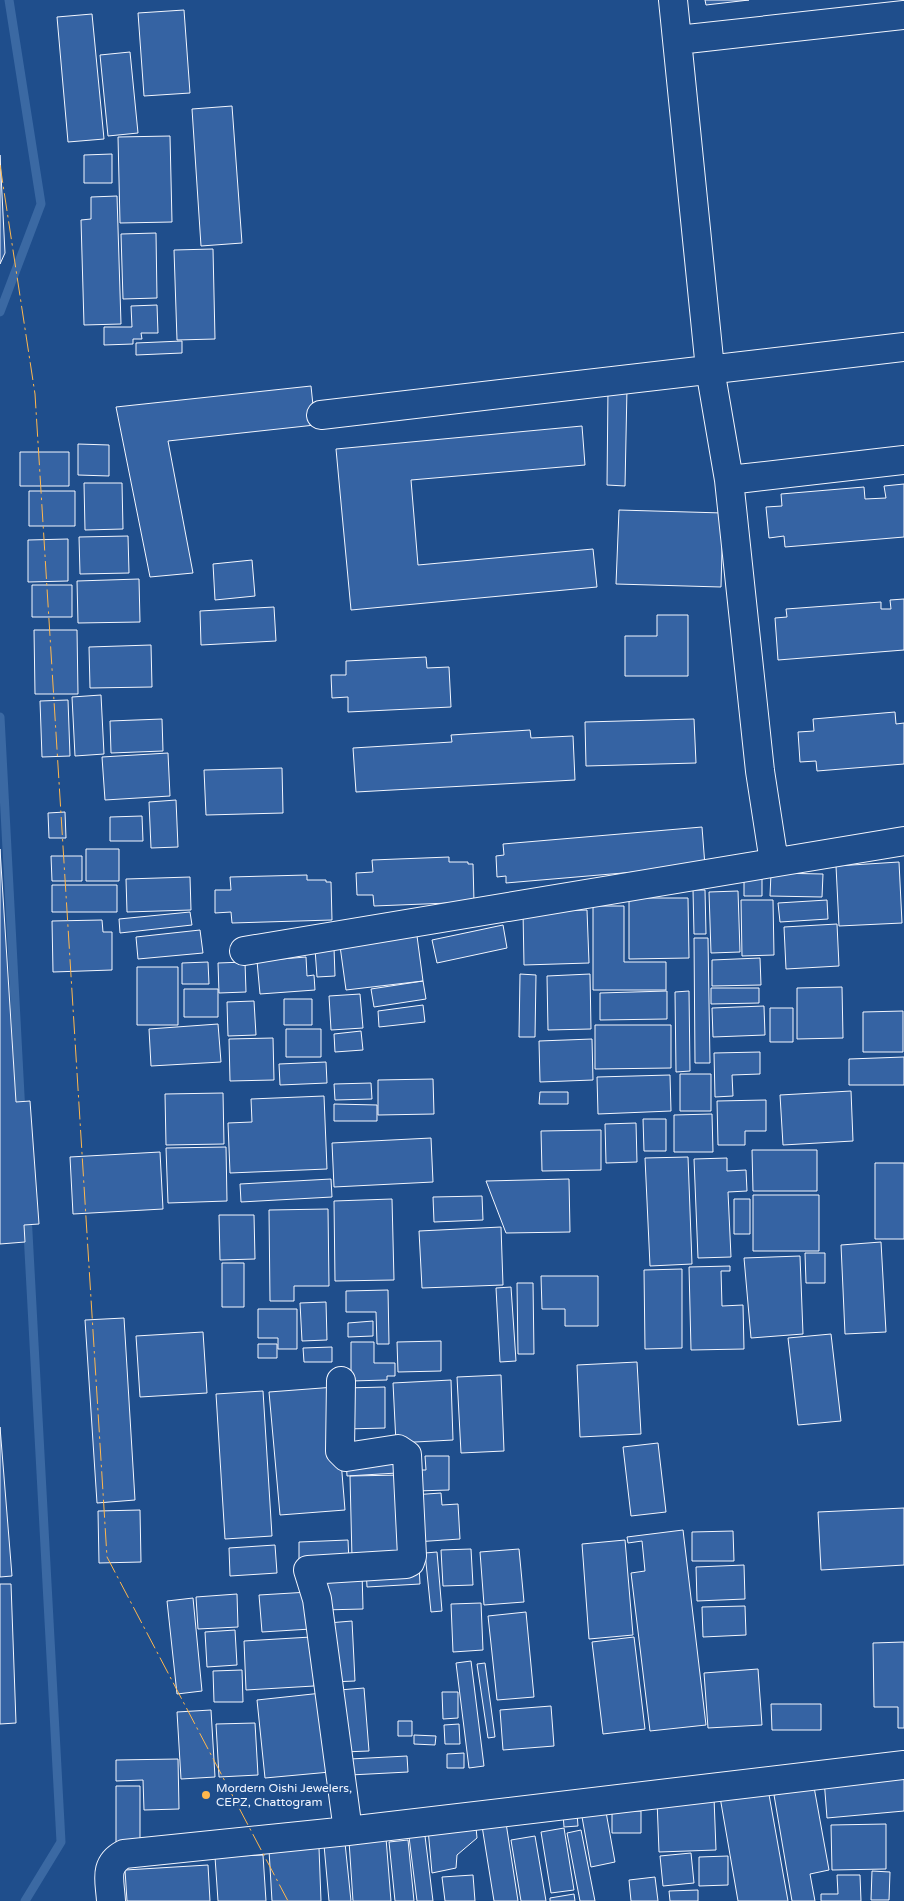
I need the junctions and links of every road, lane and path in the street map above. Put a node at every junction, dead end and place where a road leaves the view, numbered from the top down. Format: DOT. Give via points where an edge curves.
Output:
graph roads {
  1 [pos="673,0"];
  2 [pos="904,15"];
  3 [pos="678,40"];
  4 [pos="904,347"];
  5 [pos="710,369"];
  6 [pos="321,415"];
  7 [pos="904,460"];
  8 [pos="729,480"];
  9 [pos="904,841"];
  10 [pos="774,862"];
  11 [pos="244,951"];
  12 [pos="340,1381"];
  13 [pos="904,1766"];
  14 [pos="348,1831"];
  15 [pos="111,1901"];
  1 -- 3 [label="street"];
  2 -- 3 [label="street"];
  3 -- 5 [label="street"];
  4 -- 5 [label="street"];
  5 -- 6 [label="street"];
  5 -- 8 [label="street"];
  7 -- 8 [label="street"];
  8 -- 10 [label="street" via="760,771"];
  9 -- 10 [label="street"];
  10 -- 11 [label="street"];
  12 -- 14 [label="street" via="342,1454 346,1457 398,1449 406,1455 412,1556 406,1564 308,1570 317,1599"];
  13 -- 14 [label="street"];
  14 -- 15 [label="street" via="124,1854 115,1858 109,1870"];
}
